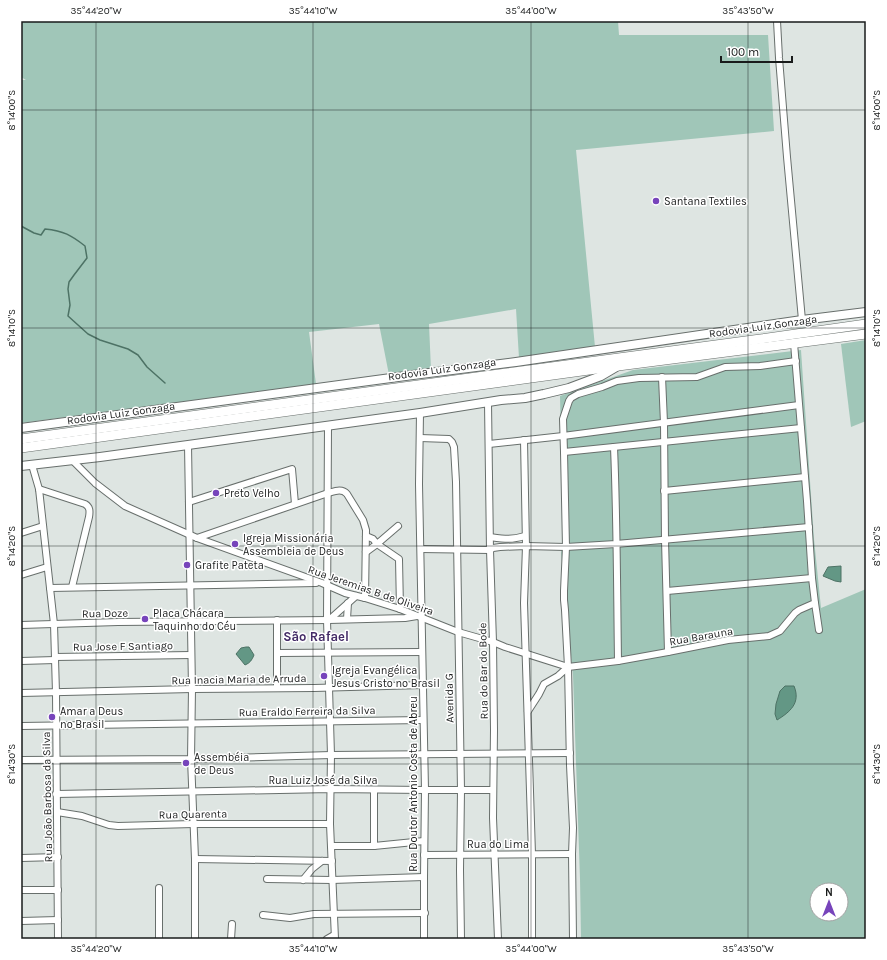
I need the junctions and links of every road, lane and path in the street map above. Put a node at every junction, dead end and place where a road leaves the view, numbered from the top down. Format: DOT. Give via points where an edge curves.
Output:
graph roads {
  1 [pos="777,21"];
  2 [pos="866,312"];
  3 [pos="802,320"];
  4 [pos="866,324"];
  5 [pos="866,334"];
  6 [pos="794,343"];
  7 [pos="796,361"];
  8 [pos="618,366"];
  9 [pos="662,377"];
  10 [pos="488,403"];
  11 [pos="799,405"];
  12 [pos="420,413"];
  13 [pos="664,423"];
  14 [pos="328,426"];
  15 [pos="21,428"];
  16 [pos="801,428"];
  17 [pos="563,436"];
  18 [pos="420,438"];
  19 [pos="21,439"];
  20 [pos="524,440"];
  21 [pos="664,442"];
  22 [pos="489,444"];
  23 [pos="188,445"];
  24 [pos="614,447"];
  25 [pos="21,448"];
  26 [pos="564,452"];
  27 [pos="72,460"];
  28 [pos="32,465"];
  29 [pos="21,466"];
  30 [pos="805,477"];
  31 [pos="40,489"];
  32 [pos="664,492"];
  33 [pos="328,493"];
  34 [pos="190,502"];
  35 [pos="295,504"];
  36 [pos="43,526"];
  37 [pos="398,526"];
  38 [pos="809,527"];
  39 [pos="21,533"];
  40 [pos="190,535"];
  41 [pos="366,536"];
  42 [pos="525,536"];
  43 [pos="490,537"];
  44 [pos="197,538"];
  45 [pos="665,540"];
  46 [pos="377,544"];
  47 [pos="616,544"];
  48 [pos="526,546"];
  49 [pos="566,547"];
  50 [pos="421,549"];
  51 [pos="457,550"];
  52 [pos="490,550"];
  53 [pos="366,552"];
  54 [pos="47,567"];
  55 [pos="21,575"];
  56 [pos="812,578"];
  57 [pos="324,585"];
  58 [pos="190,586"];
  59 [pos="72,587"];
  60 [pos="50,588"];
  61 [pos="667,591"];
  62 [pos="356,596"];
  63 [pos="365,598"];
  64 [pos="348,602"];
  65 [pos="815,604"];
  66 [pos="400,609"];
  67 [pos="420,616"];
  68 [pos="347,619"];
  69 [pos="277,620"];
  70 [pos="328,620"];
  71 [pos="190,621"];
  72 [pos="54,624"];
  73 [pos="21,625"];
  74 [pos="819,630"];
  75 [pos="458,632"];
  76 [pos="493,642"];
  77 [pos="422,652"];
  78 [pos="668,652"];
  79 [pos="277,653"];
  80 [pos="328,653"];
  81 [pos="526,653"];
  82 [pos="191,655"];
  83 [pos="55,659"];
  84 [pos="21,661"];
  85 [pos="618,661"];
  86 [pos="568,666"];
  87 [pos="423,685"];
  88 [pos="330,687"];
  89 [pos="277,688"];
  90 [pos="192,689"];
  91 [pos="21,693"];
  92 [pos="56,693"];
  93 [pos="528,711"];
  94 [pos="423,720"];
  95 [pos="331,721"];
  96 [pos="192,723"];
  97 [pos="21,726"];
  98 [pos="56,726"];
  99 [pos="528,753"];
  100 [pos="570,753"];
  101 [pos="424,754"];
  102 [pos="459,754"];
  103 [pos="493,754"];
  104 [pos="331,755"];
  105 [pos="191,759"];
  106 [pos="21,760"];
  107 [pos="56,760"];
  108 [pos="331,790"];
  109 [pos="374,790"];
  110 [pos="425,790"];
  111 [pos="461,790"];
  112 [pos="493,790"];
  113 [pos="192,792"];
  114 [pos="56,794"];
  115 [pos="57,812"];
  116 [pos="193,824"];
  117 [pos="330,824"];
  118 [pos="424,841"];
  119 [pos="331,846"];
  120 [pos="374,846"];
  121 [pos="532,854"];
  122 [pos="572,854"];
  123 [pos="424,855"];
  124 [pos="460,855"];
  125 [pos="495,855"];
  126 [pos="58,857"];
  127 [pos="21,858"];
  128 [pos="195,859"];
  129 [pos="322,860"];
  130 [pos="332,861"];
  131 [pos="424,877"];
  132 [pos="267,880"];
  133 [pos="303,880"];
  134 [pos="332,880"];
  135 [pos="159,888"];
  136 [pos="21,890"];
  137 [pos="58,890"];
  138 [pos="334,913"];
  139 [pos="424,913"];
  140 [pos="263,915"];
  141 [pos="58,920"];
  142 [pos="21,921"];
  143 [pos="232,924"];
  144 [pos="335,937"];
  145 [pos="58,939"];
  146 [pos="159,939"];
  147 [pos="195,939"];
  148 [pos="231,939"];
  149 [pos="327,939"];
  150 [pos="424,939"];
  151 [pos="461,939"];
  152 [pos="498,939"];
  153 [pos="532,939"];
  154 [pos="573,939"];
  1 -- 3 [label="street"];
  2 -- 3 [label="main road"];
  3 -- 15 [label="main road" via="516,362"];
  4 -- 19 [label="highway, Rodovia Luiz Gonzaga"];
  5 -- 6 [label="highway, Rodovia Luiz Gonzaga"];
  6 -- 7 [label="street"];
  6 -- 8 [label="highway, Rodovia Luiz Gonzaga"];
  7 -- 9 [label="street" via="729,367 697,377"];
  7 -- 11 [label="street"];
  8 -- 10 [label="main road" via="601,376 569,388"];
  8 -- 25 [label="highway, Rodovia Luiz Gonzaga"];
  9 -- 13 [label="street"];
  9 -- 17 [label="street" via="617,381 575,395 569,401 563,419"];
  10 -- 12 [label="main road"];
  10 -- 22 [label="street, Rua do Bar do Bode"];
  11 -- 13 [label="street"];
  11 -- 16 [label="street"];
  12 -- 14 [label="main road"];
  12 -- 18 [label="street, Rua Doutor Antonio Costa de Abreu"];
  13 -- 17 [label="street"];
  13 -- 21 [label="street"];
  14 -- 23 [label="main road"];
  14 -- 33 [label="street"];
  16 -- 21 [label="street"];
  16 -- 30 [label="street"];
  17 -- 20 [label="street"];
  17 -- 26 [label="street"];
  18 -- 50 [label="street, Rua Doutor Antonio Costa de Abreu"];
  18 -- 51 [label="street, Avenida G" via="449,439 453,443"];
  20 -- 22 [label="street"];
  20 -- 42 [label="street"];
  21 -- 24 [label="street"];
  21 -- 32 [label="street"];
  22 -- 43 [label="street, Rua do Bar do Bode"];
  23 -- 27 [label="main road"];
  23 -- 34 [label="street"];
  24 -- 26 [label="street"];
  24 -- 47 [label="street"];
  26 -- 49 [label="street"];
  27 -- 28 [label="main road"];
  27 -- 40 [label="street, Rua Jeremias B de Oliveira" via="95,483 125,506"];
  28 -- 29 [label="main road"];
  28 -- 31 [label="street, Rua João Barbosa da Silva"];
  30 -- 32 [label="street"];
  30 -- 38 [label="street"];
  31 -- 36 [label="street, Rua João Barbosa da Silva"];
  31 -- 59 [label="street" via="85,504 89,508"];
  32 -- 45 [label="street"];
  33 -- 35 [label="street"];
  33 -- 41 [label="street" via="339,490 348,494 363,520"];
  33 -- 57 [label="street"];
  34 -- 35 [label="street" via="292,469"];
  34 -- 40 [label="street"];
  35 -- 44 [label="street"];
  36 -- 39 [label="street"];
  36 -- 54 [label="street, Rua João Barbosa da Silva"];
  37 -- 46 [label="street"];
  38 -- 45 [label="street"];
  38 -- 56 [label="street"];
  40 -- 44 [label="street, Rua Jeremias B de Oliveira"];
  40 -- 58 [label="street"];
  41 -- 46 [label="street"];
  41 -- 53 [label="street"];
  42 -- 43 [label="street" via="510,540"];
  42 -- 48 [label="street"];
  43 -- 52 [label="street, Rua do Bar do Bode"];
  44 -- 57 [label="street, Rua Jeremias B de Oliveira"];
  45 -- 47 [label="street"];
  45 -- 61 [label="street"];
  46 -- 53 [label="street"];
  46 -- 66 [label="street" via="399,558"];
  47 -- 49 [label="street"];
  47 -- 85 [label="street"];
  48 -- 49 [label="street"];
  48 -- 52 [label="street" via="497,547"];
  48 -- 81 [label="street"];
  49 -- 86 [label="street" via="564,596"];
  50 -- 51 [label="street"];
  50 -- 67 [label="street, Rua Doutor Antonio Costa de Abreu"];
  51 -- 52 [label="street"];
  51 -- 75 [label="street, Avenida G"];
  52 -- 76 [label="street, Rua do Bar do Bode"];
  53 -- 63 [label="street"];
  54 -- 55 [label="street"];
  54 -- 60 [label="street, Rua João Barbosa da Silva"];
  56 -- 61 [label="street"];
  56 -- 65 [label="street"];
  57 -- 58 [label="street"];
  57 -- 62 [label="street, Rua Jeremias B de Oliveira"];
  57 -- 70 [label="street"];
  58 -- 59 [label="street"];
  58 -- 71 [label="street"];
  59 -- 60 [label="street"];
  60 -- 72 [label="street, Rua João Barbosa da Silva"];
  61 -- 78 [label="street"];
  62 -- 63 [label="street, Rua Jeremias B de Oliveira"];
  62 -- 64 [label="street"];
  63 -- 66 [label="street, Rua Jeremias B de Oliveira"];
  64 -- 68 [label="street"];
  64 -- 70 [label="street"];
  65 -- 74 [label="street"];
  65 -- 78 [label="street, Rua Barauna" via="799,610 780,631 768,636"];
  66 -- 67 [label="street, Rua Jeremias B de Oliveira"];
  67 -- 68 [label="street, Rua Doze"];
  67 -- 75 [label="street, Rua Jeremias B de Oliveira"];
  67 -- 77 [label="street, Rua Doutor Antonio Costa de Abreu"];
  68 -- 70 [label="street, Rua Doze"];
  69 -- 70 [label="street, Rua Doze"];
  69 -- 71 [label="street, Rua Doze"];
  69 -- 79 [label="street"];
  70 -- 80 [label="street"];
  71 -- 72 [label="street, Rua Doze"];
  71 -- 82 [label="street"];
  72 -- 73 [label="street, Rua Doze"];
  72 -- 83 [label="street, Rua João Barbosa da Silva"];
  75 -- 76 [label="street, Rua Jeremias B de Oliveira"];
  75 -- 102 [label="street, Avenida G"];
  76 -- 81 [label="street, Rua Jeremias B de Oliveira"];
  76 -- 103 [label="street, Rua do Bar do Bode"];
  77 -- 80 [label="street"];
  77 -- 87 [label="street, Rua Doutor Antonio Costa de Abreu"];
  78 -- 85 [label="street, Rua Barauna"];
  79 -- 80 [label="street"];
  79 -- 89 [label="street"];
  80 -- 88 [label="street"];
  81 -- 86 [label="street, Rua Jeremias B de Oliveira"];
  81 -- 93 [label="street"];
  82 -- 83 [label="street, Rua Jose F Santiago"];
  82 -- 90 [label="street"];
  83 -- 84 [label="street, Rua Jose F Santiago"];
  83 -- 92 [label="street, Rua João Barbosa da Silva"];
  85 -- 86 [label="street, Rua Barauna"];
  86 -- 93 [label="street" via="544,684"];
  86 -- 100 [label="street"];
  87 -- 88 [label="street, Rua Inacia Maria de Arruda"];
  87 -- 94 [label="street, Rua Doutor Antonio Costa de Abreu"];
  88 -- 89 [label="street, Rua Inacia Maria de Arruda"];
  88 -- 95 [label="street"];
  89 -- 90 [label="street, Rua Inacia Maria de Arruda"];
  90 -- 92 [label="street, Rua Inacia Maria de Arruda"];
  90 -- 96 [label="street"];
  91 -- 92 [label="street, Rua Inacia Maria de Arruda"];
  92 -- 98 [label="street, Rua João Barbosa da Silva"];
  93 -- 99 [label="street"];
  94 -- 95 [label="street, Rua Eraldo Ferreira da Silva"];
  94 -- 101 [label="street, Rua Doutor Antonio Costa de Abreu"];
  95 -- 96 [label="street, Rua Eraldo Ferreira da Silva"];
  95 -- 104 [label="street"];
  96 -- 98 [label="street, Rua Eraldo Ferreira da Silva"];
  96 -- 105 [label="street"];
  97 -- 98 [label="street, Rua Eraldo Ferreira da Silva"];
  98 -- 107 [label="street, Rua João Barbosa da Silva"];
  99 -- 100 [label="street"];
  99 -- 103 [label="street"];
  99 -- 121 [label="street"];
  100 -- 122 [label="street"];
  101 -- 102 [label="street"];
  101 -- 104 [label="street"];
  101 -- 110 [label="street, Rua Doutor Antonio Costa de Abreu"];
  102 -- 103 [label="street"];
  102 -- 111 [label="street, Avenida G"];
  103 -- 112 [label="street, Rua do Bar do Bode"];
  104 -- 105 [label="street"];
  104 -- 108 [label="street"];
  105 -- 107 [label="street"];
  105 -- 113 [label="street"];
  106 -- 107 [label="street"];
  107 -- 114 [label="street, Rua João Barbosa da Silva"];
  108 -- 109 [label="street, Rua Luiz José da Silva"];
  108 -- 113 [label="street, Rua Luiz José da Silva"];
  108 -- 117 [label="street"];
  109 -- 110 [label="street, Rua Luiz José da Silva"];
  109 -- 120 [label="street"];
  110 -- 111 [label="street, Rua Luiz José da Silva"];
  110 -- 118 [label="street, Rua Doutor Antonio Costa de Abreu"];
  111 -- 112 [label="street, Rua Luiz José da Silva"];
  111 -- 124 [label="street, Avenida G"];
  112 -- 125 [label="street, Rua do Bar do Bode"];
  113 -- 114 [label="street, Rua Luiz José da Silva"];
  113 -- 116 [label="street"];
  114 -- 115 [label="street, Rua João Barbosa da Silva"];
  115 -- 116 [label="street, Rua Quarenta" via="82,816 113,826"];
  115 -- 126 [label="street, Rua João Barbosa da Silva"];
  116 -- 117 [label="street, Rua Quarenta"];
  116 -- 128 [label="street"];
  117 -- 119 [label="street"];
  118 -- 120 [label="street"];
  118 -- 123 [label="street, Rua Doutor Antonio Costa de Abreu"];
  119 -- 120 [label="street"];
  119 -- 130 [label="street"];
  121 -- 122 [label="street, Rua do Lima"];
  121 -- 125 [label="street, Rua do Lima"];
  121 -- 153 [label="street"];
  122 -- 154 [label="street"];
  123 -- 124 [label="street, Rua do Lima"];
  123 -- 131 [label="street, Rua Doutor Antonio Costa de Abreu"];
  124 -- 125 [label="street, Rua do Lima"];
  124 -- 151 [label="street, Avenida G"];
  125 -- 152 [label="street, Rua do Bar do Bode"];
  126 -- 127 [label="street"];
  126 -- 137 [label="street, Rua João Barbosa da Silva"];
  128 -- 129 [label="street"];
  128 -- 147 [label="street"];
  129 -- 130 [label="street"];
  129 -- 133 [label="street"];
  130 -- 134 [label="street"];
  131 -- 134 [label="street"];
  131 -- 139 [label="street, Rua Doutor Antonio Costa de Abreu"];
  132 -- 133 [label="street"];
  133 -- 134 [label="street"];
  134 -- 138 [label="street"];
  135 -- 146 [label="street"];
  136 -- 137 [label="street"];
  137 -- 141 [label="street, Rua João Barbosa da Silva"];
  138 -- 139 [label="street"];
  138 -- 140 [label="street" via="290,918"];
  138 -- 144 [label="street"];
  139 -- 150 [label="street, Rua Doutor Antonio Costa de Abreu"];
  141 -- 142 [label="street"];
  141 -- 145 [label="street, Rua João Barbosa da Silva"];
  143 -- 148 [label="street"];
  144 -- 149 [label="street"];
}
